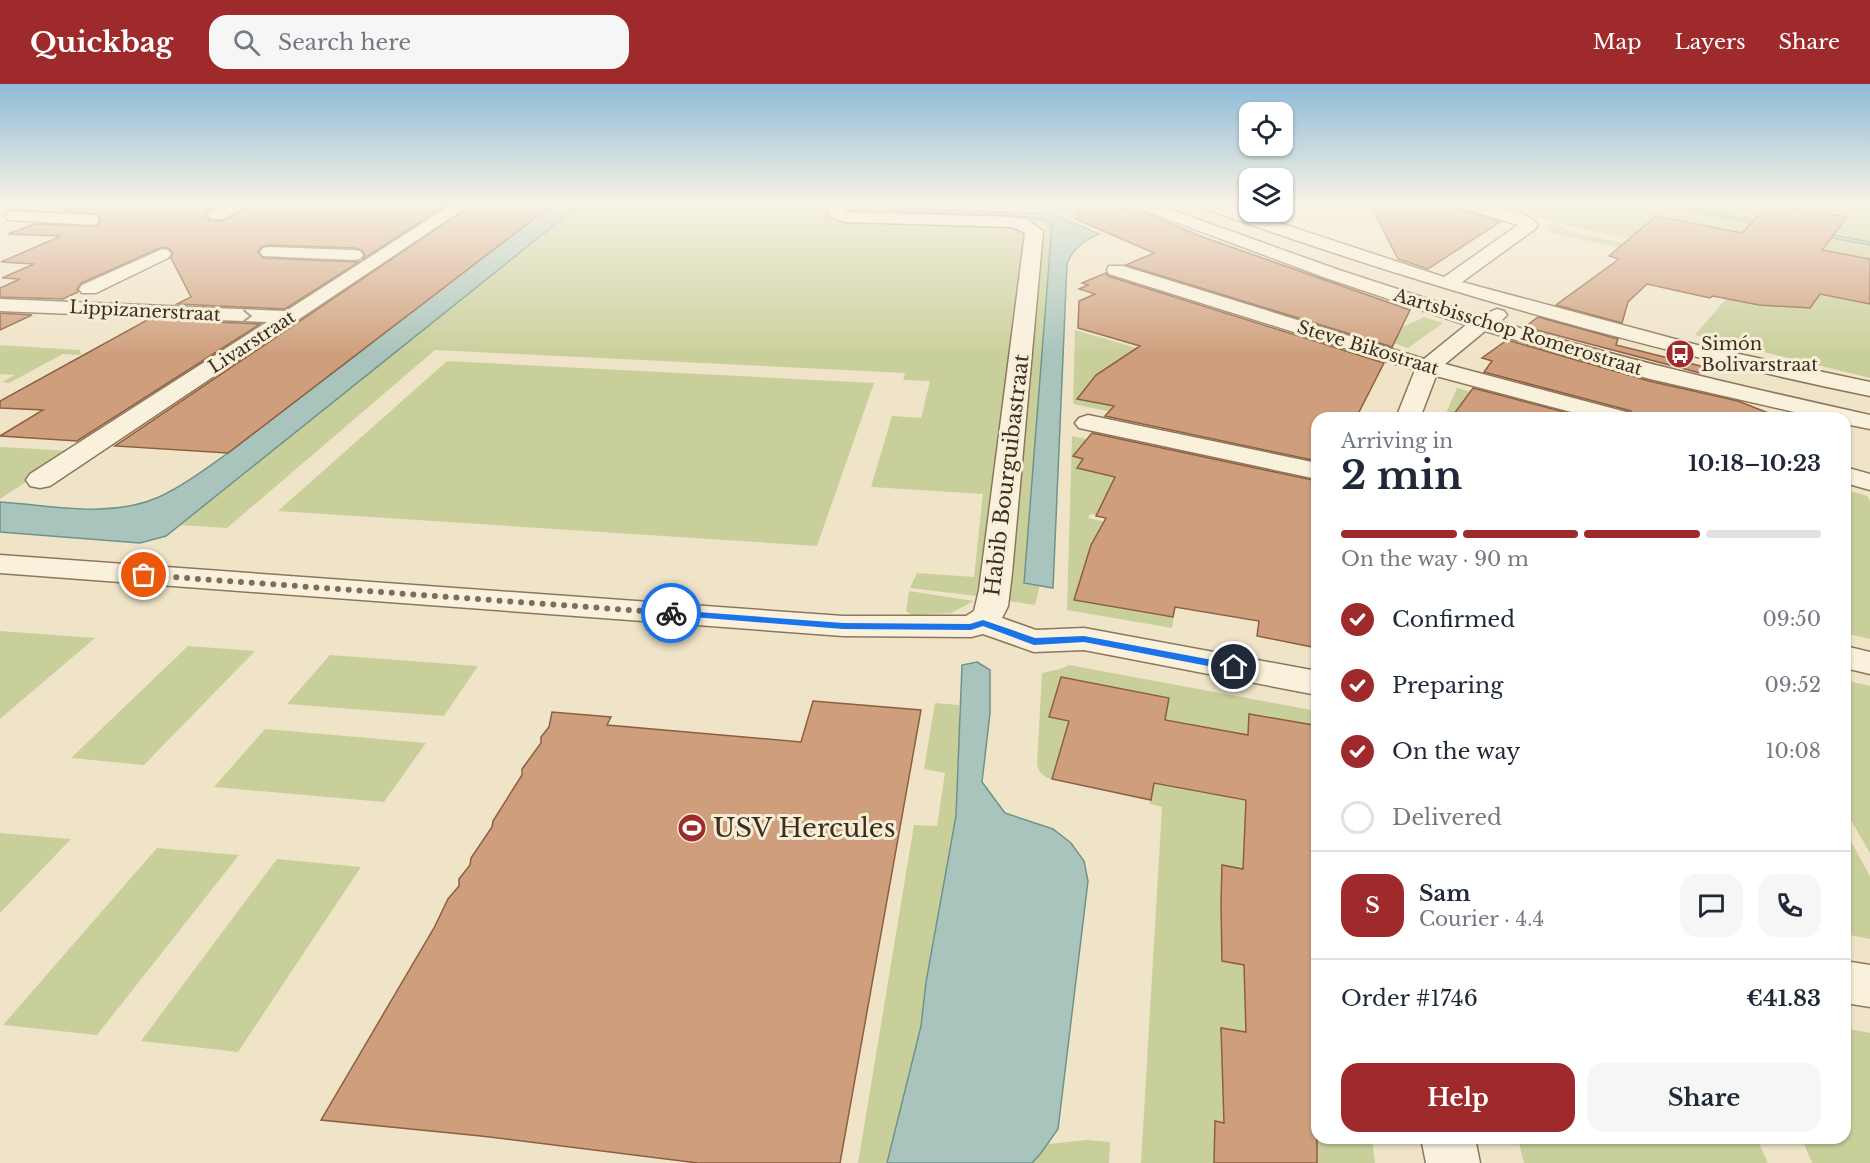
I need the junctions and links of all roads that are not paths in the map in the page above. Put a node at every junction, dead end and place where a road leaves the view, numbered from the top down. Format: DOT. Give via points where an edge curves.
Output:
graph roads {
  1 [pos="162,254"];
  2 [pos="336,254"];
  3 [pos="386,254"];
  4 [pos="1032,254"];
  5 [pos="1280,254"];
  6 [pos="1354,254"];
  7 [pos="1490,254"];
  8 [pos="354,255"];
  9 [pos="1116,270"];
  10 [pos="1447,284"];
  11 [pos="88,289"];
  12 [pos="0,304"];
  13 [pos="1514,305"];
  14 [pos="291,317"];
  15 [pos="1481,324"];
  16 [pos="1428,367"];
  17 [pos="1870,389"];
  18 [pos="1410,412"];
  19 [pos="1598,412"];
  20 [pos="1826,412"];
  21 [pos="1851,418"];
  22 [pos="1870,422"];
  23 [pos="1088,423"];
  24 [pos="1311,470"];
  25 [pos="1851,477"];
  26 [pos="40,480"];
  27 [pos="1870,482"];
  28 [pos="0,564"];
  29 [pos="983,623"];
  30 [pos="1851,658"];
  31 [pos="1870,663"];
  32 [pos="1311,682"];
  33 [pos="1851,983"];
  34 [pos="1870,986"];
  35 [pos="1449,1144"];
  36 [pos="1453,1163"];
  1 -- 11 [label="street"];
  2 -- 8 [label="street"];
  3 -- 14 [label="street, Livarstraat"];
  4 -- 29 [label="street, Habib Bourguibastraat" via="997,573 989,615"];
  5 -- 15 [label="street, Aartsbisschop Romerostraat"];
  6 -- 10 [label="street, Aartsbisschop Romerostraat"];
  7 -- 10 [label="street"];
  9 -- 16 [label="street, Steve Bikostraat"];
  10 -- 13 [label="street, Aartsbisschop Romerostraat"];
  12 -- 14 [label="street, Lippizanerstraat, one-way"];
  13 -- 15 [label="street"];
  13 -- 17 [label="street, Aartsbisschop Romerostraat"];
  14 -- 26 [label="street, Livarstraat"];
  15 -- 16 [label="street"];
  15 -- 20 [label="street, Aartsbisschop Romerostraat" via="1659,374"];
  16 -- 18 [label="street"];
  16 -- 19 [label="street, Steve Bikostraat"];
  21 -- 22 [label="street, Aartsbisschop Romerostraat"];
  23 -- 24 [label="street"];
  25 -- 27 [label="street"];
  28 -- 29 [label="street" via="843,626 971,627"];
  29 -- 32 [label="street, Habib Bourguibastraat" via="1034,641 1084,639"];
  30 -- 31 [label="street"];
  33 -- 34 [label="street"];
  35 -- 36 [label="street"];
}
